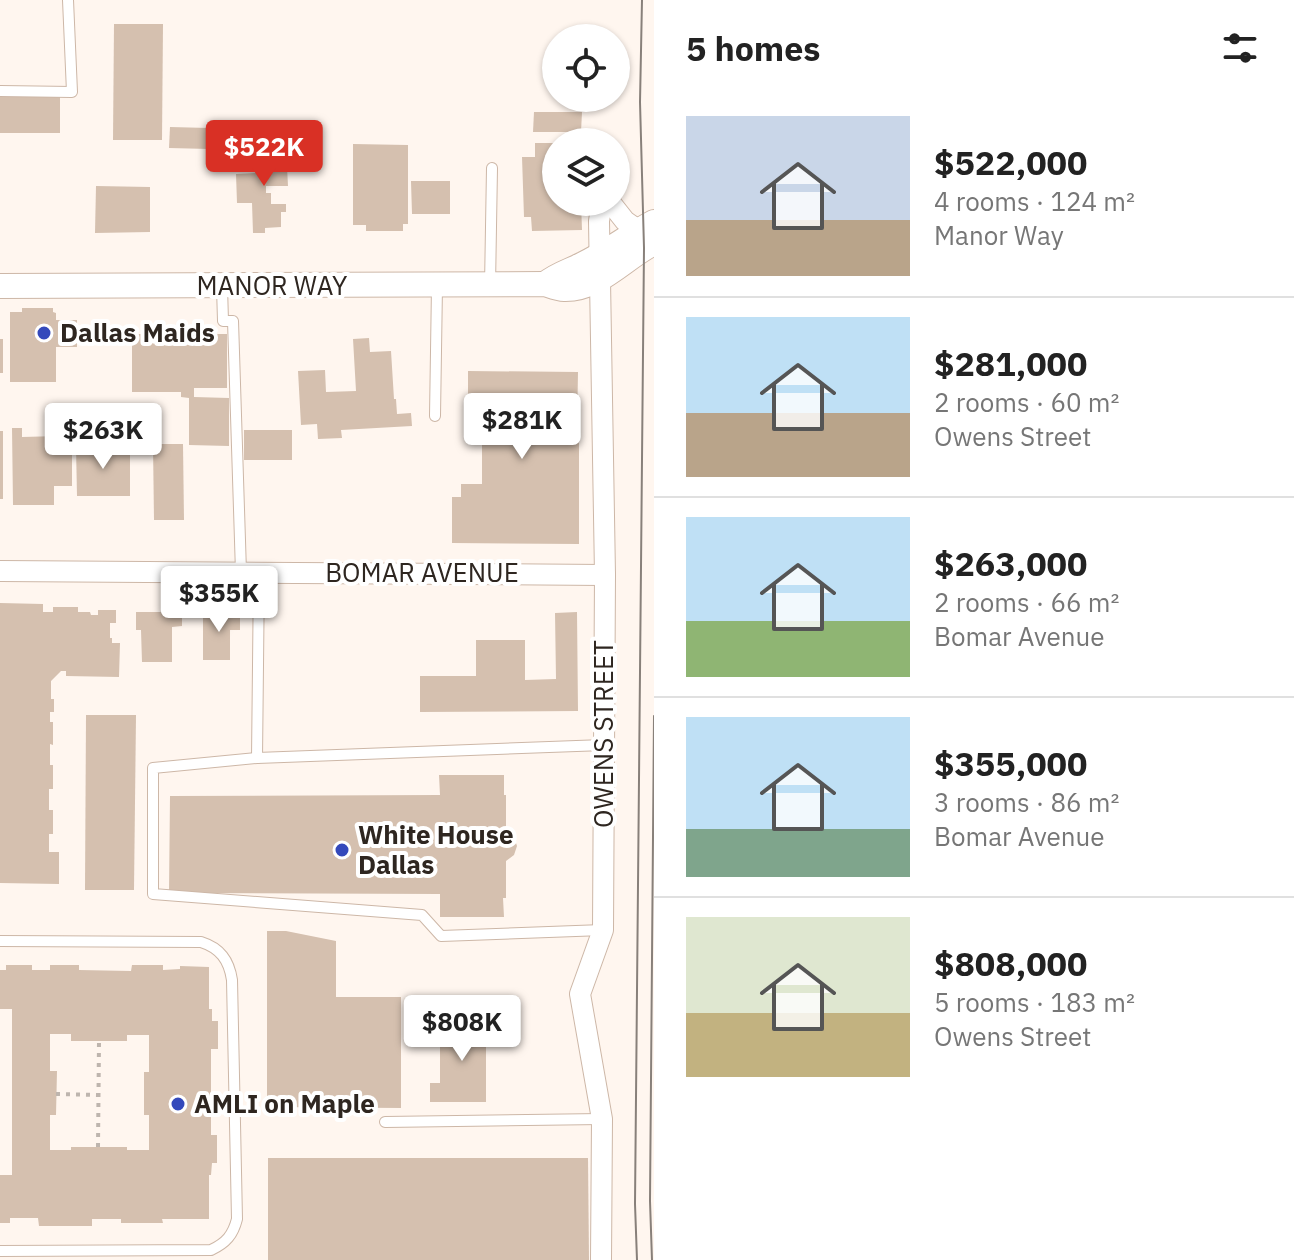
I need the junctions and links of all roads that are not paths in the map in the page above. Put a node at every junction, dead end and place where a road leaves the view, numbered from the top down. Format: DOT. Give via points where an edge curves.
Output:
graph roads {
  1 [pos="68,0"];
  2 [pos="0,91"];
  3 [pos="492,168"];
  4 [pos="600,216"];
  5 [pos="621,216"];
  6 [pos="649,232"];
  7 [pos="601,266"];
  8 [pos="0,286"];
  9 [pos="437,286"];
  10 [pos="490,286"];
  11 [pos="222,287"];
  12 [pos="435,416"];
  13 [pos="0,571"];
  14 [pos="250,572"];
  15 [pos="605,575"];
  16 [pos="604,745"];
  17 [pos="257,758"];
  18 [pos="603,930"];
  19 [pos="0,941"];
  20 [pos="602,1119"];
  21 [pos="385,1122"];
  22 [pos="0,1251"];
  23 [pos="601,1260"];
  1 -- 2 [label="lane" via="72,92"];
  3 -- 10 [label="lane"];
  4 -- 7 [label="street, OWENS STREET"];
  5 -- 6 [label="street"];
  6 -- 7 [label="street, MANOR WAY"];
  7 -- 10 [label="street, MANOR WAY" via="582,265 545,284"];
  7 -- 15 [label="street, OWENS STREET"];
  8 -- 11 [label="street, MANOR WAY"];
  9 -- 10 [label="street, MANOR WAY"];
  9 -- 11 [label="street, MANOR WAY"];
  9 -- 12 [label="lane"];
  11 -- 14 [label="lane" via="223,321 233,321"];
  13 -- 14 [label="street, BOMAR AVENUE"];
  14 -- 15 [label="street, BOMAR AVENUE"];
  14 -- 17 [label="lane"];
  15 -- 16 [label="street, OWENS STREET"];
  16 -- 17 [label="lane"];
  16 -- 18 [label="street, OWENS STREET"];
  17 -- 18 [label="lane" via="153,768 153,894 422,915 441,936"];
  18 -- 20 [label="street, OWENS STREET" via="580,994"];
  19 -- 22 [label="lane" via="201,942 220,951 232,980 237,1219 229,1238 211,1250"];
  20 -- 21 [label="lane"];
  20 -- 23 [label="street, OWENS STREET"];
}
